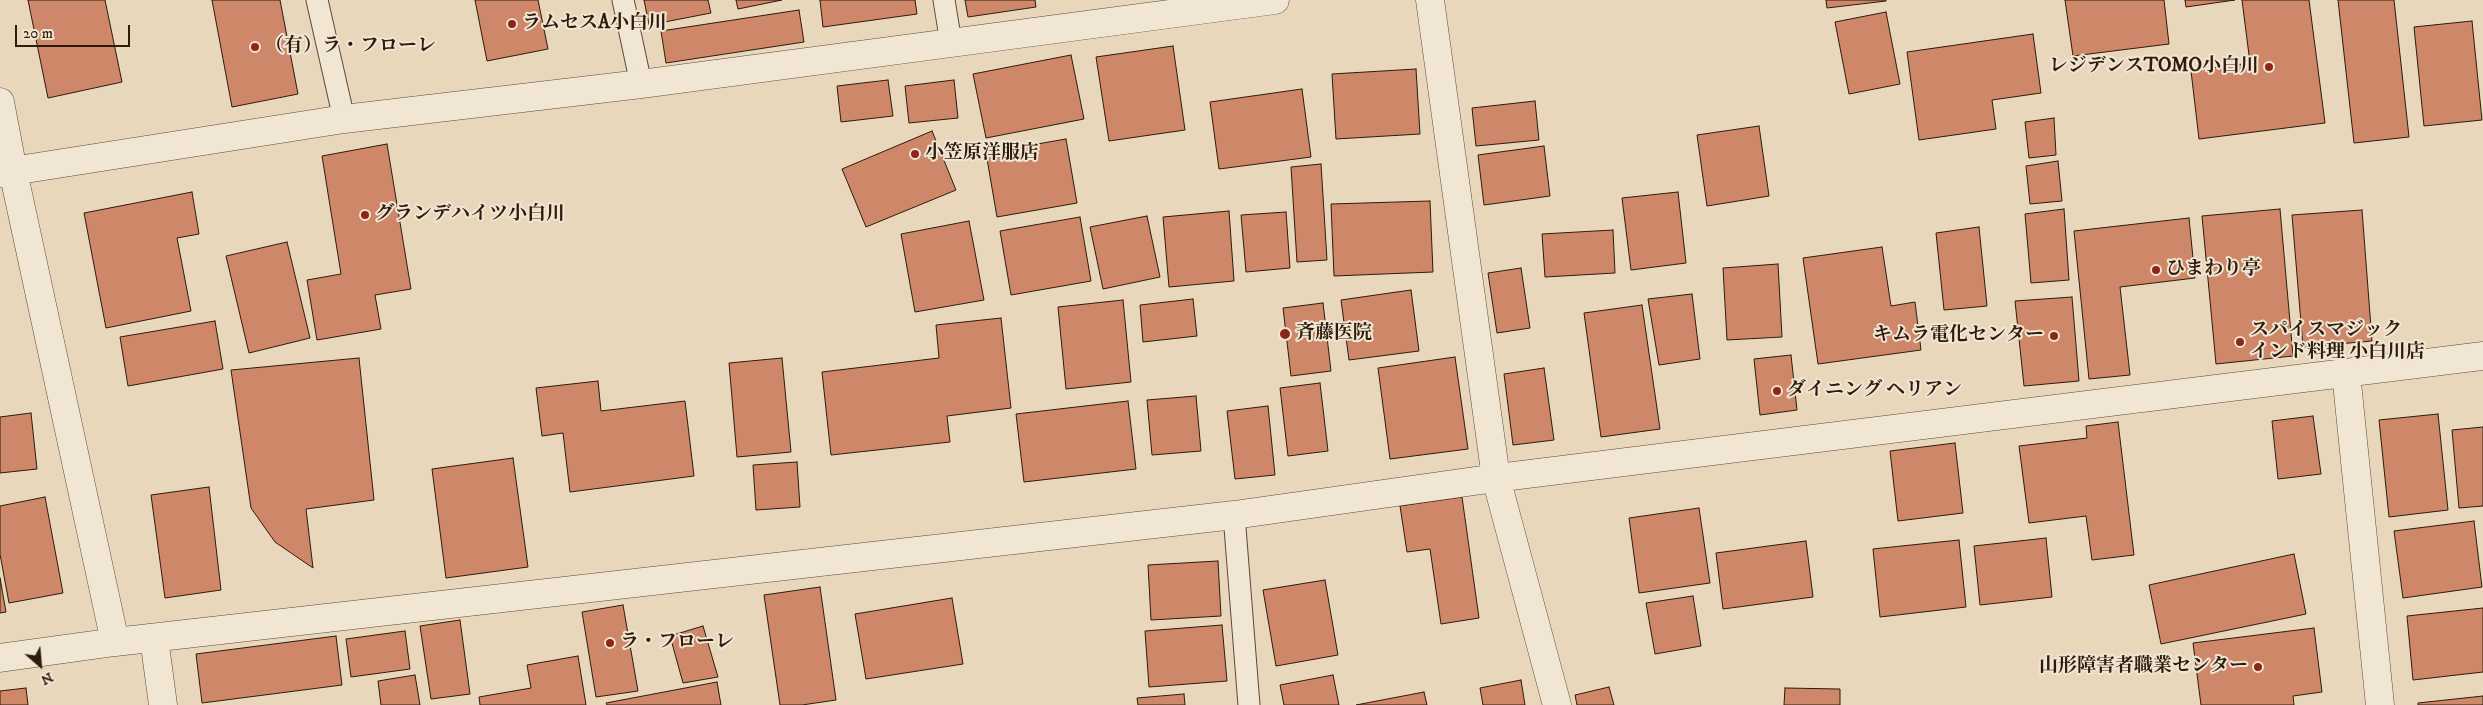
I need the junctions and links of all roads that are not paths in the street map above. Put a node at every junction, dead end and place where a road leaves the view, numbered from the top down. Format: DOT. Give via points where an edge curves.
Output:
graph roads {
  1 [pos="317,0"];
  2 [pos="623,0"];
  3 [pos="944,0"];
  4 [pos="1274,0"];
  5 [pos="1430,0"];
  6 [pos="1239,2"];
  7 [pos="951,44"];
  8 [pos="641,84"];
  9 [pos="0,102"];
  10 [pos="344,118"];
  11 [pos="6,172"];
  12 [pos="2483,356"];
  13 [pos="2346,374"];
  14 [pos="1496,478"];
  15 [pos="1234,515"];
  16 [pos="154,638"];
  17 [pos="115,642"];
  18 [pos="0,658"];
  19 [pos="163,705"];
  20 [pos="1249,705"];
  21 [pos="1557,705"];
  22 [pos="2380,705"];
  1 -- 10 [label="lane"];
  2 -- 8 [label="lane"];
  3 -- 7 [label="lane"];
  4 -- 6 [label="street"];
  5 -- 14 [label="street"];
  6 -- 7 [label="street"];
  7 -- 8 [label="street"];
  8 -- 10 [label="street"];
  9 -- 11 [label="street"];
  10 -- 11 [label="street"];
  11 -- 17 [label="street"];
  12 -- 13 [label="street"];
  13 -- 14 [label="street"];
  13 -- 22 [label="street"];
  14 -- 15 [label="street"];
  14 -- 21 [label="street"];
  15 -- 16 [label="street"];
  15 -- 20 [label="lane"];
  16 -- 17 [label="street"];
  16 -- 19 [label="street"];
  17 -- 18 [label="street"];
}
